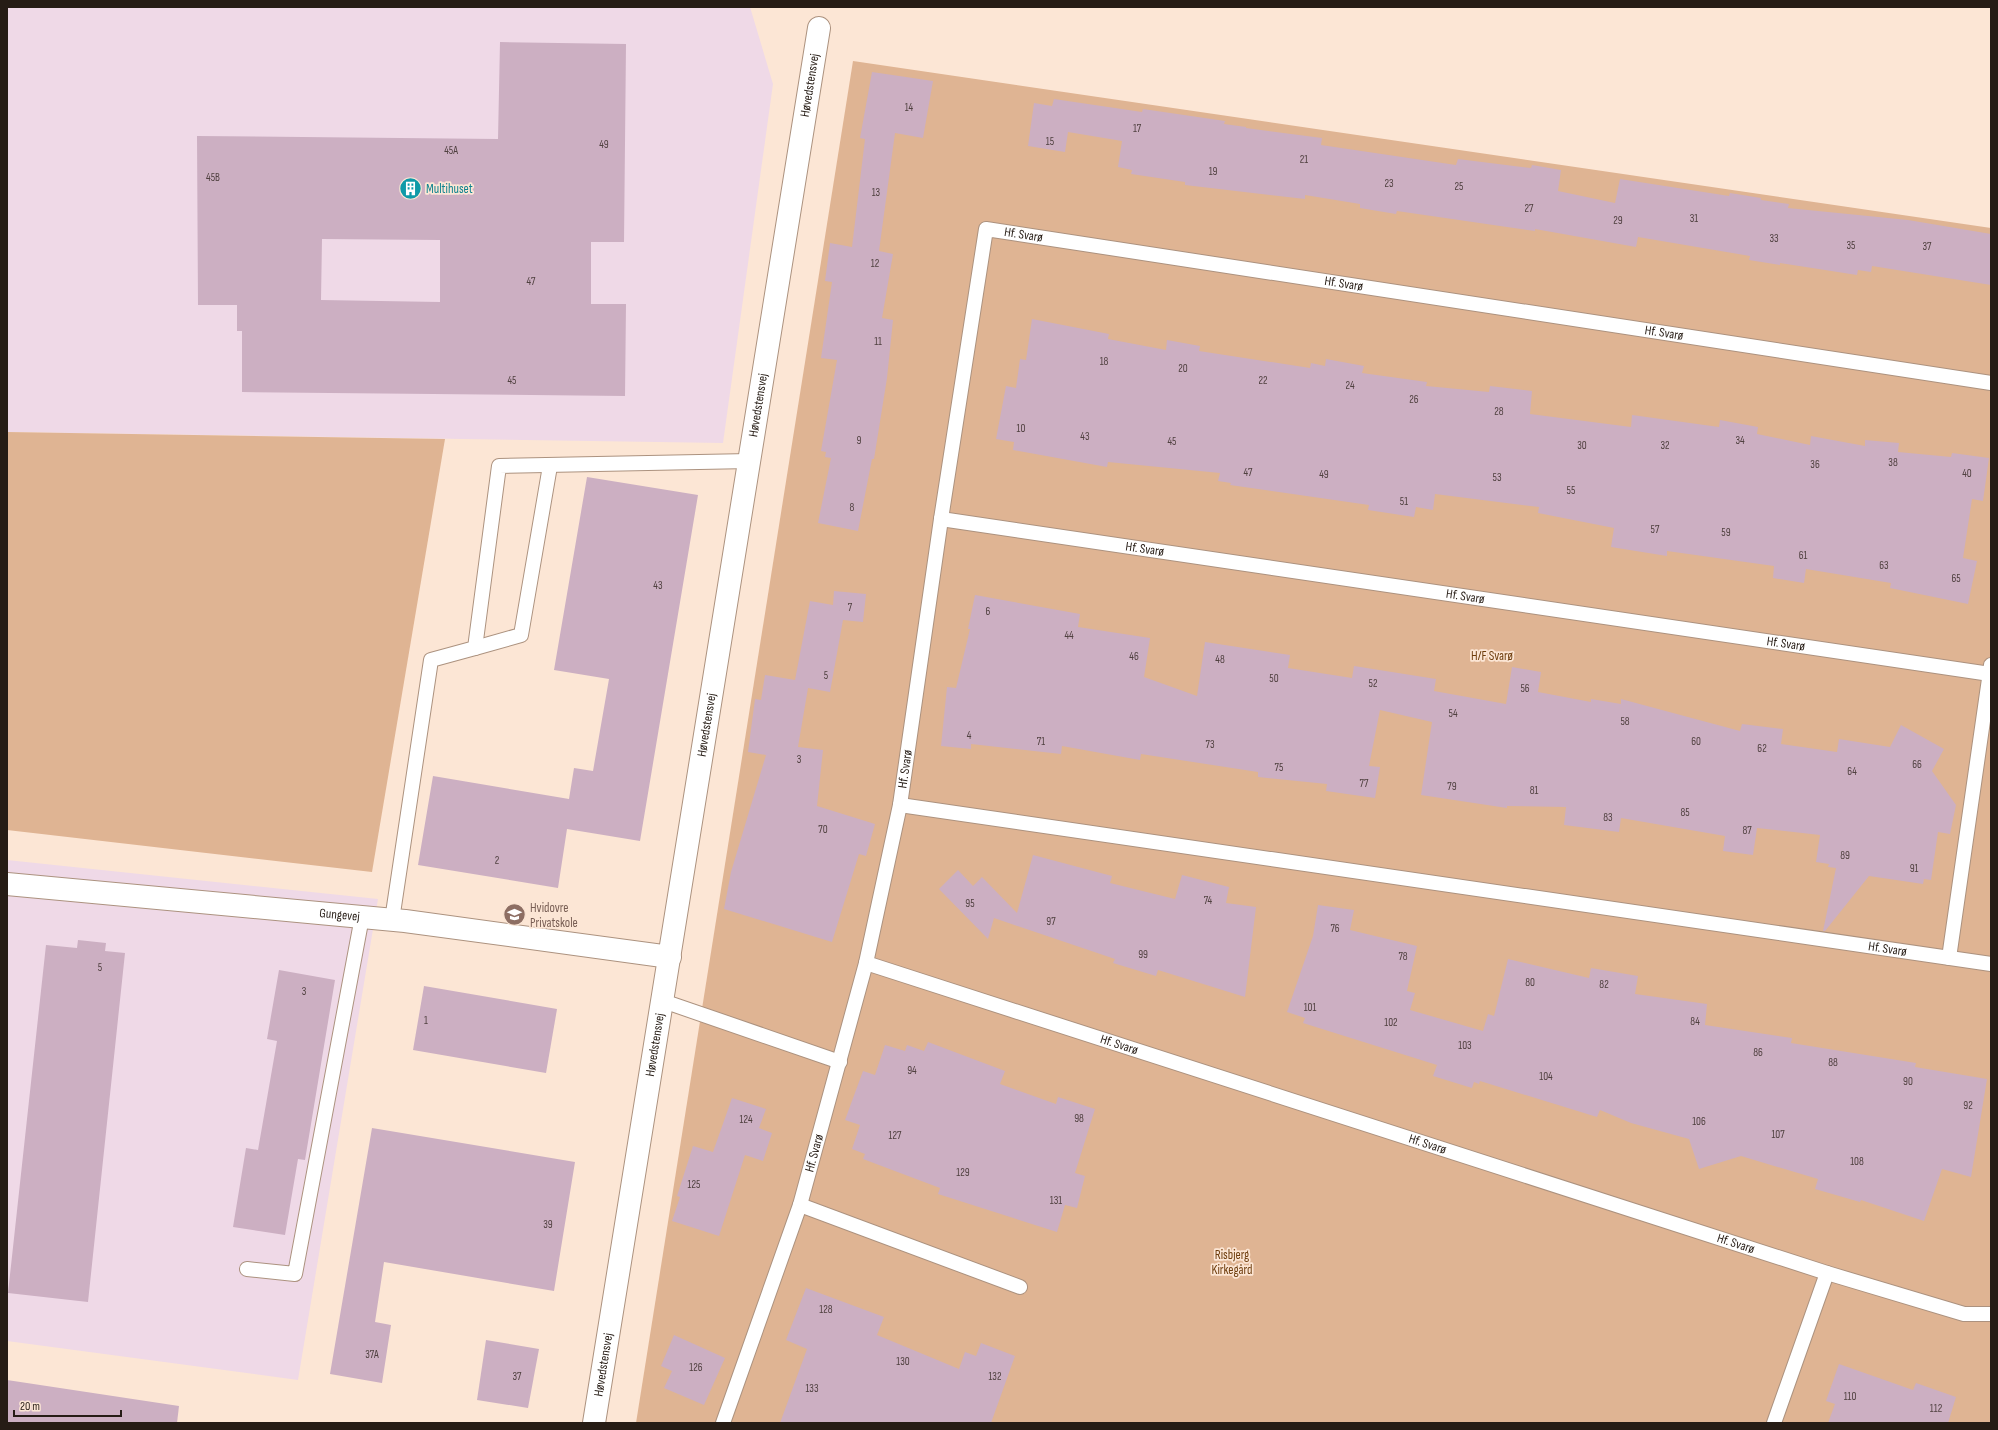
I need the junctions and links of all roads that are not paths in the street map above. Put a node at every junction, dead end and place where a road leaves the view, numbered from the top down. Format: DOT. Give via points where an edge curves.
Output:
graph roads {
  1 [pos="819,28"];
  2 [pos="1991,383"];
  3 [pos="750,461"];
  4 [pos="550,466"];
  5 [pos="941,520"];
  6 [pos="475,648"];
  7 [pos="1990,670"];
  8 [pos="900,805"];
  9 [pos="7,884"];
  10 [pos="362,917"];
  11 [pos="392,920"];
  12 [pos="670,957"];
  13 [pos="1949,958"];
  14 [pos="866,963"];
  15 [pos="1991,964"];
  16 [pos="663,1001"];
  17 [pos="840,1062"];
  18 [pos="800,1205"];
  19 [pos="247,1269"];
  20 [pos="1827,1273"];
  21 [pos="1020,1287"];
  22 [pos="1991,1314"];
  23 [pos="594,1423"];
  24 [pos="723,1423"];
  25 [pos="1774,1423"];
  1 -- 3 [label="street, Høvedstensvej"];
  2 -- 5 [label="lane, Hf. Svarø" via="986,229"];
  3 -- 4 [label="lane"];
  3 -- 12 [label="street, Høvedstensvej"];
  4 -- 6 [label="lane" via="521,635"];
  4 -- 6 [label="lane" via="499,466"];
  5 -- 7 [label="lane, Hf. Svarø"];
  5 -- 8 [label="lane, Hf. Svarø"];
  6 -- 11 [label="lane" via="431,660"];
  7 -- 13 [label="lane, Hf. Svarø"];
  8 -- 13 [label="lane, Hf. Svarø"];
  8 -- 14 [label="lane, Hf. Svarø"];
  9 -- 10 [label="street, Gungevej"];
  10 -- 11 [label="street, Gungevej"];
  10 -- 19 [label="lane" via="294,1274"];
  11 -- 12 [label="street, Gungevej"];
  12 -- 16 [label="street, Høvedstensvej"];
  13 -- 15 [label="lane, Hf. Svarø"];
  14 -- 17 [label="lane, Hf. Svarø"];
  14 -- 20 [label="lane, Hf. Svarø"];
  16 -- 17 [label="lane"];
  16 -- 23 [label="street, Høvedstensvej"];
  17 -- 18 [label="lane, Hf. Svarø"];
  18 -- 21 [label="lane"];
  18 -- 24 [label="lane, Hf. Svarø"];
  20 -- 22 [label="lane, Hf. Svarø" via="1964,1314"];
  20 -- 25 [label="lane"];
}
